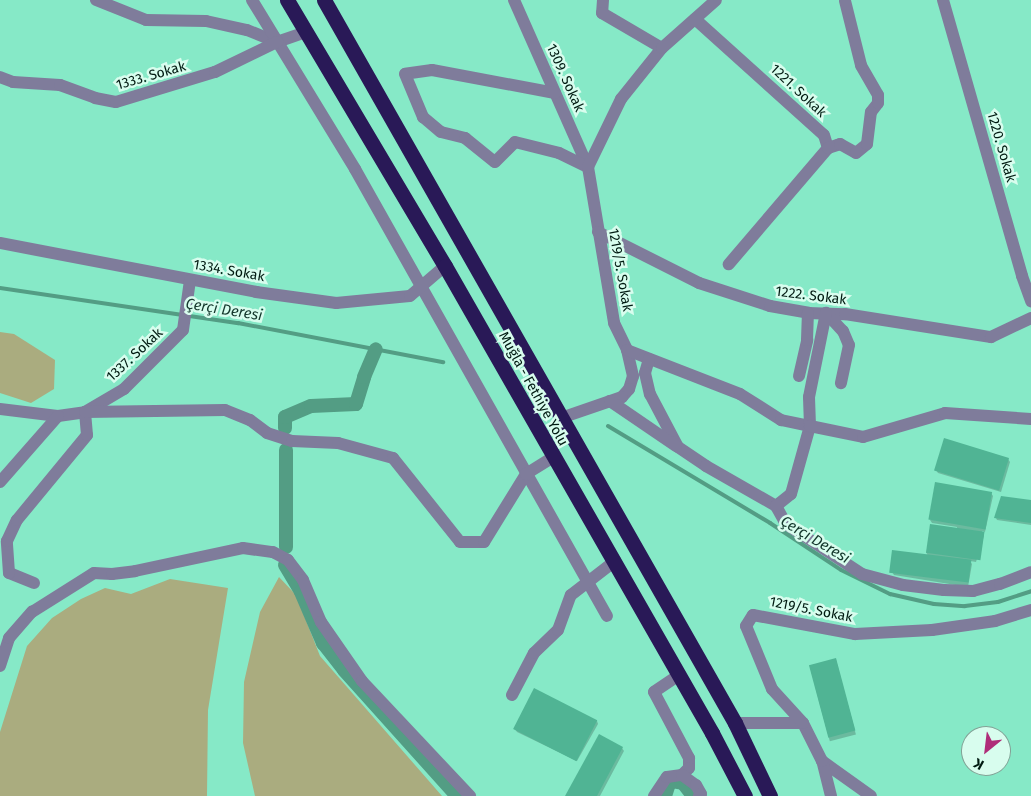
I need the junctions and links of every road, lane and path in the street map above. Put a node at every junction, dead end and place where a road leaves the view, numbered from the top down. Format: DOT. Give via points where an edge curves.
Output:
graph roads {
  1 [pos="96,0"];
  2 [pos="252,0"];
  3 [pos="287,0"];
  4 [pos="324,0"];
  5 [pos="514,0"];
  6 [pos="603,0"];
  7 [pos="716,0"];
  8 [pos="943,0"];
  9 [pos="844,1"];
  10 [pos="694,19"];
  11 [pos="306,32"];
  12 [pos="277,42"];
  13 [pos="662,48"];
  14 [pos="0,77"];
  15 [pos="555,93"];
  16 [pos="828,148"];
  17 [pos="588,167"];
  18 [pos="598,232"];
  19 [pos="0,243"];
  20 [pos="729,264"];
  21 [pos="445,266"];
  22 [pos="190,280"];
  23 [pos="422,286"];
  24 [pos="1031,302"];
  25 [pos="808,313"];
  26 [pos="826,313"];
  27 [pos="1031,318"];
  28 [pos="627,350"];
  29 [pos="650,359"];
  30 [pos="799,376"];
  31 [pos="841,383"];
  32 [pos="610,401"];
  33 [pos="0,409"];
  34 [pos="85,412"];
  35 [pos="58,416"];
  36 [pos="561,418"];
  37 [pos="1031,419"];
  38 [pos="810,426"];
  39 [pos="678,447"];
  40 [pos="553,457"];
  41 [pos="526,474"];
  42 [pos="0,482"];
  43 [pos="776,506"];
  44 [pos="615,561"];
  45 [pos="1031,572"];
  46 [pos="587,582"];
  47 [pos="34,583"];
  48 [pos="1031,610"];
  49 [pos="606,616"];
  50 [pos="0,666"];
  51 [pos="679,675"];
  52 [pos="512,695"];
  53 [pos="735,723"];
  54 [pos="803,723"];
  55 [pos="822,761"];
  56 [pos="682,775"];
  57 [pos="700,795"];
  58 [pos="470,796"];
  59 [pos="654,796"];
  60 [pos="745,796"];
  61 [pos="770,796"];
  62 [pos="831,796"];
  63 [pos="872,796"];
  1 -- 12 [label="street" via="146,20 206,21 247,30"];
  2 -- 12 [label="street"];
  3 -- 11 [label="highway, Muğla - Fethiye Yolu"];
  4 -- 36 [label="highway, Muğla - Fethiye Yolu"];
  5 -- 15 [label="street, 1309. Sokak"];
  6 -- 13 [label="street" via="602,13"];
  7 -- 10 [label="street"];
  8 -- 24 [label="street, 1220. Sokak"];
  9 -- 16 [label="street" via="861,65 878,95 878,103 871,112 867,144 856,153 840,144"];
  10 -- 13 [label="street"];
  10 -- 16 [label="street, 1221. Sokak" via="824,135"];
  11 -- 12 [label="street, 1333. Sokak"];
  11 -- 21 [label="highway, Muğla - Fethiye Yolu"];
  12 -- 14 [label="street, 1333. Sokak" via="215,72 116,102 60,85 13,82"];
  12 -- 23 [label="street"];
  13 -- 17 [label="street" via="621,99"];
  15 -- 17 [label="street, 1309. Sokak"];
  15 -- 17 [label="street" via="432,70 405,74 423,117 440,132 465,138 494,162 515,142 559,154"];
  16 -- 20 [label="street"];
  17 -- 18 [label="street, 1219/5. Sokak"];
  18 -- 25 [label="street, 1222. Sokak" via="699,283 770,306"];
  18 -- 28 [label="street, 1219/5. Sokak" via="614,323"];
  19 -- 22 [label="street, 1334. Sokak"];
  21 -- 23 [label="street, 1334. Sokak"];
  21 -- 40 [label="highway, Muğla - Fethiye Yolu"];
  22 -- 23 [label="street, 1334. Sokak" via="336,303 410,296"];
  22 -- 34 [label="street, 1337. Sokak" via="183,330 124,389"];
  23 -- 41 [label="street"];
  25 -- 26 [label="street, 1222. Sokak"];
  25 -- 30 [label="street" via="807,340"];
  26 -- 27 [label="street, 1222. Sokak" via="991,337"];
  26 -- 31 [label="street" via="843,331 849,345"];
  26 -- 38 [label="street" via="809,397"];
  28 -- 29 [label="street"];
  28 -- 32 [label="street, 1219/5. Sokak" via="633,376 629,389 622,397"];
  29 -- 38 [label="street" via="740,394 782,420"];
  29 -- 39 [label="street" via="645,373 650,394"];
  32 -- 36 [label="street, 1219/5. Sokak"];
  32 -- 39 [label="street"];
  33 -- 35 [label="street, 1337. Sokak"];
  34 -- 35 [label="street, 1337. Sokak"];
  34 -- 41 [label="street" via="225,410 250,420 267,433 292,441 338,442 393,458 460,542 484,542"];
  34 -- 47 [label="street" via="87,435 17,520 7,541 9,573"];
  35 -- 42 [label="street"];
  36 -- 53 [label="highway, Muğla - Fethiye Yolu"];
  37 -- 38 [label="street" via="945,413 863,437"];
  38 -- 43 [label="street" via="791,494"];
  39 -- 43 [label="street"];
  40 -- 41 [label="street"];
  40 -- 44 [label="highway, Muğla - Fethiye Yolu"];
  41 -- 46 [label="street"];
  43 -- 45 [label="street" via="786,524 862,574 903,585 973,591"];
  44 -- 46 [label="street"];
  44 -- 51 [label="highway, Muğla - Fethiye Yolu"];
  46 -- 49 [label="street"];
  46 -- 52 [label="street" via="571,595 558,630 534,653"];
  48 -- 54 [label="street, 1219/5. Sokak" via="996,620 932,630 855,634 753,615 746,626 772,689"];
  50 -- 58 [label="street" via="9,638 32,612 94,573 135,571 243,548 273,552 288,560 303,580 321,622 362,681"];
  51 -- 56 [label="street" via="654,692 689,758 689,768"];
  51 -- 60 [label="highway, Muğla - Fethiye Yolu"];
  53 -- 54 [label="street"];
  53 -- 61 [label="highway, Muğla - Fethiye Yolu"];
  54 -- 55 [label="street, 1219/5. Sokak"];
  55 -- 62 [label="street, 1219/5. Sokak"];
  55 -- 63 [label="street"];
  56 -- 57 [label="street" via="696,785"];
  56 -- 59 [label="street" via="667,776"];
}
